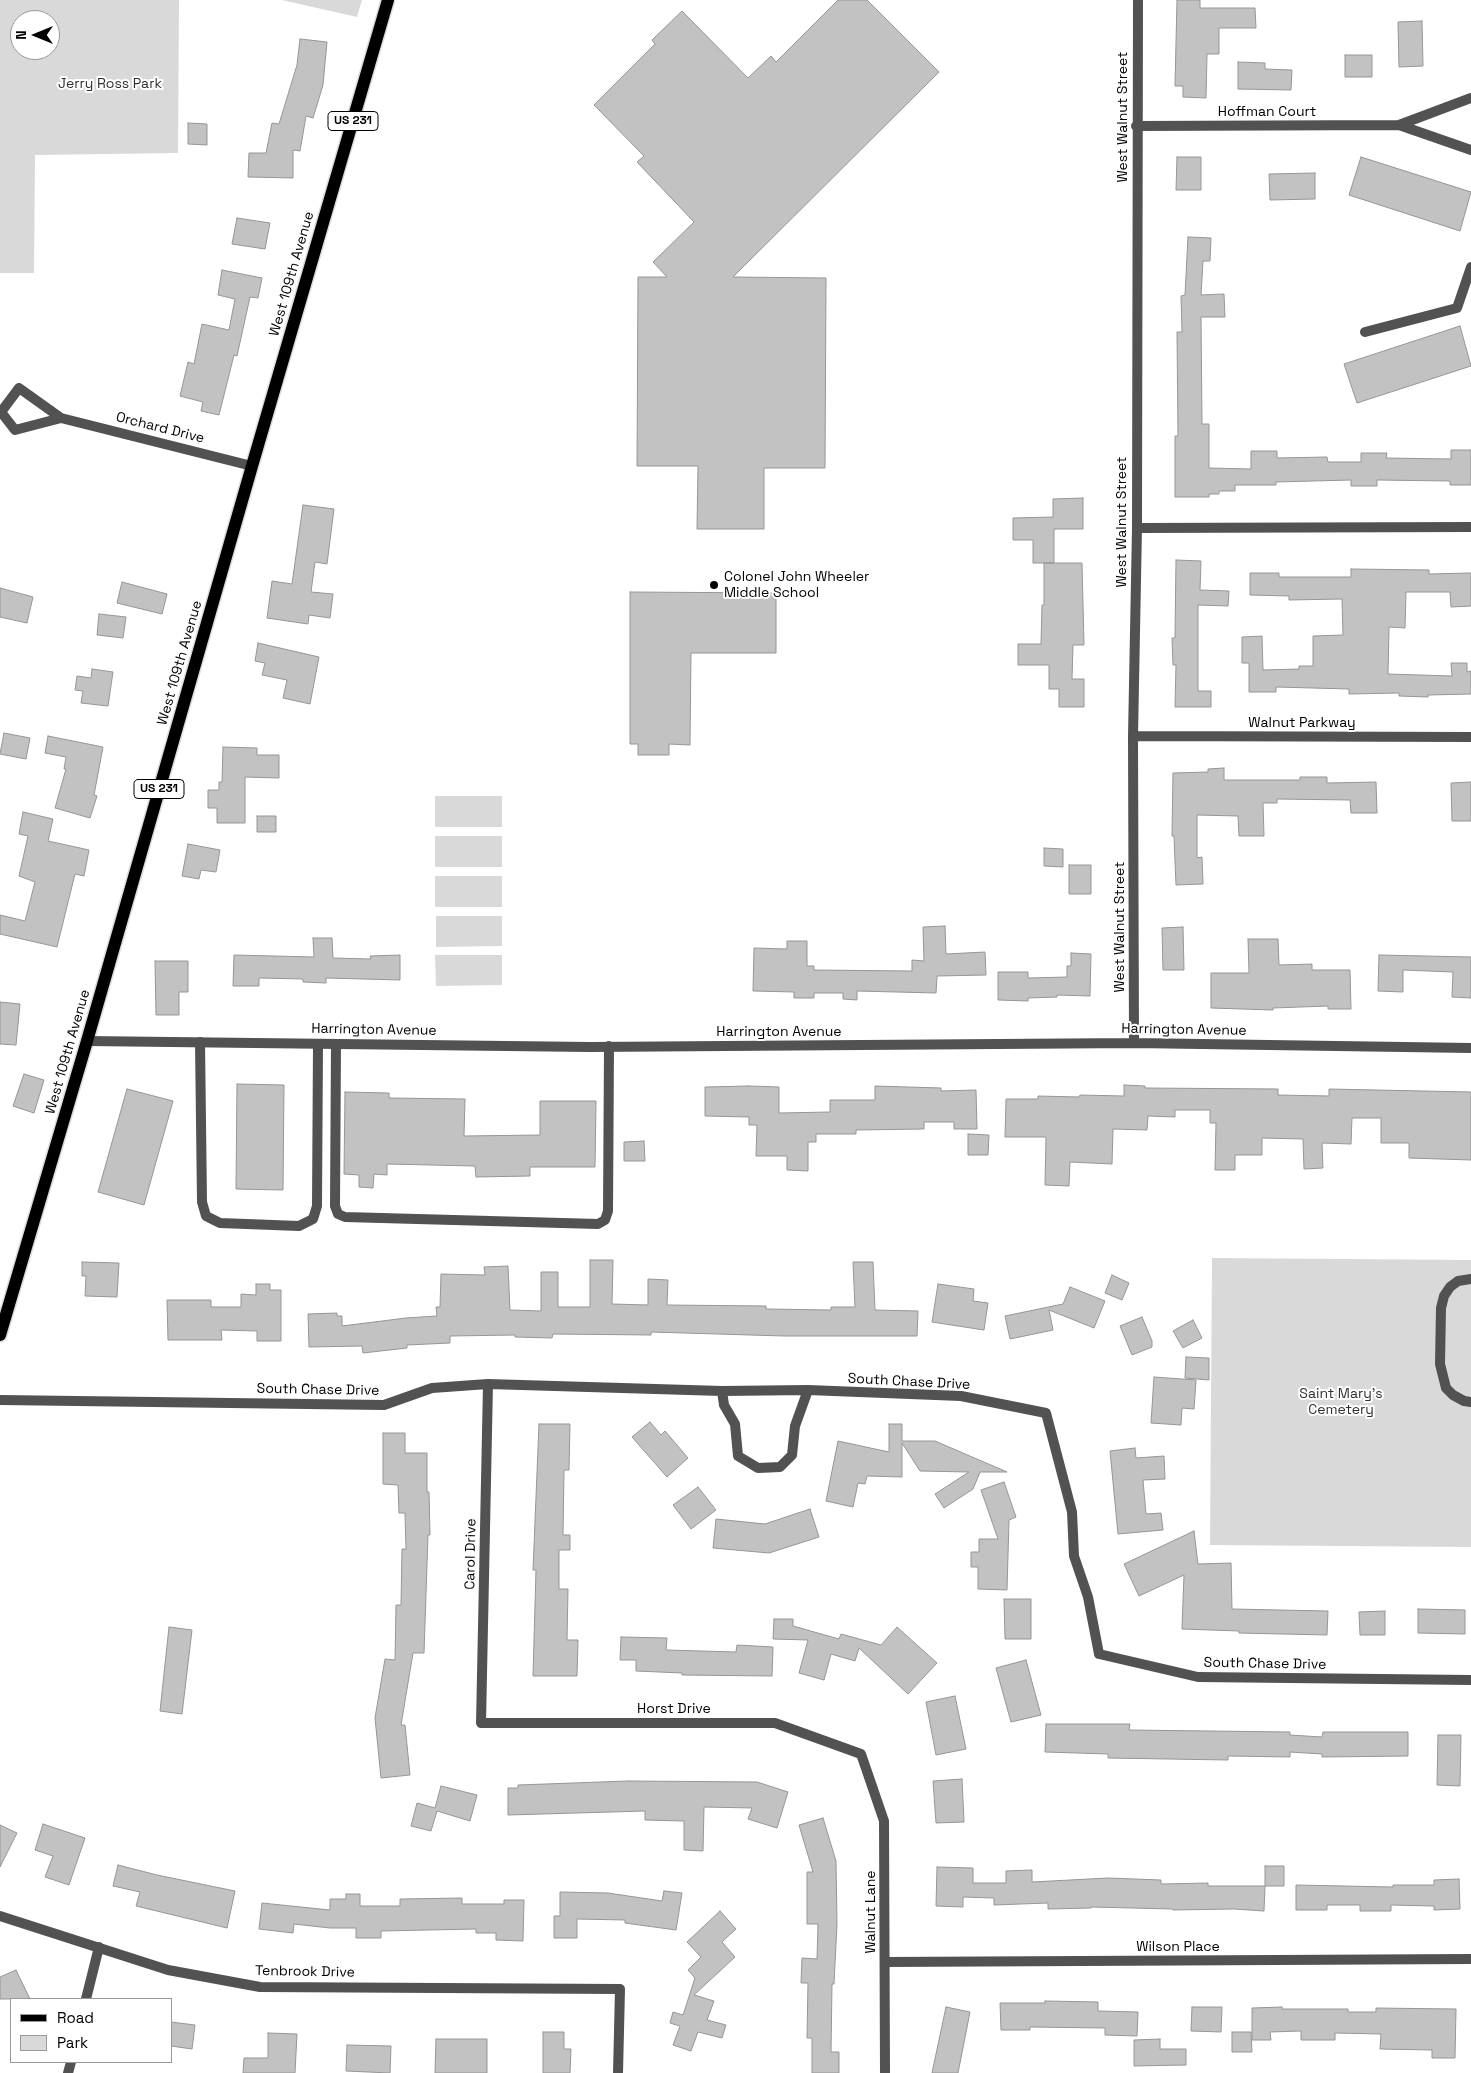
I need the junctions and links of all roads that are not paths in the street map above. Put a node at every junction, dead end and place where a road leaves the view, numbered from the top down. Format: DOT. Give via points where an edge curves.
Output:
graph roads {
  1 [pos="388,0"];
  2 [pos="1138,0"];
  3 [pos="1471,98"];
  4 [pos="1399,125"];
  5 [pos="1136,126"];
  6 [pos="1471,150"];
  7 [pos="1471,266"];
  8 [pos="1364,332"];
  9 [pos="61,418"];
  10 [pos="252,466"];
  11 [pos="1471,526"];
  12 [pos="1136,528"];
  13 [pos="1133,736"];
  14 [pos="1471,737"];
  15 [pos="87,1041"];
  16 [pos="200,1042"];
  17 [pos="1134,1043"];
  18 [pos="318,1044"];
  19 [pos="336,1044"];
  20 [pos="609,1046"];
  21 [pos="1471,1048"];
  22 [pos="1471,1279"];
  23 [pos="0,1335"];
  24 [pos="488,1384"];
  25 [pos="808,1390"];
  26 [pos="722,1391"];
  27 [pos="0,1400"];
  28 [pos="1471,1402"];
  29 [pos="1471,1680"];
  30 [pos="481,1723"];
  31 [pos="861,1754"];
  32 [pos="0,1916"];
  33 [pos="99,1947"];
  34 [pos="1471,1959"];
  35 [pos="885,1962"];
  36 [pos="86,1998"];
  37 [pos="618,2073"];
  38 [pos="885,2073"];
  1 -- 10 [label="main road, West 109th Avenue / US 231"];
  2 -- 5 [label="street, West Walnut Street"];
  3 -- 4 [label="street, Hoffman Court"];
  4 -- 5 [label="street, Hoffman Court"];
  4 -- 6 [label="street, Hoffman Court"];
  5 -- 12 [label="street, West Walnut Street"];
  7 -- 8 [label="street" via="1457,308"];
  9 -- 9 [label="street, Orchard Drive" via="15,430 1,412 19,388"];
  9 -- 10 [label="street, Orchard Drive"];
  10 -- 15 [label="main road, West 109th Avenue / US 231"];
  11 -- 12 [label="street"];
  12 -- 13 [label="street, West Walnut Street"];
  13 -- 14 [label="street, Walnut Parkway"];
  13 -- 17 [label="street, West Walnut Street"];
  15 -- 16 [label="street, Harrington Avenue"];
  15 -- 23 [label="main road, West 109th Avenue / US 231"];
  16 -- 18 [label="street, Harrington Avenue"];
  16 -- 18 [label="street" via="202,1202 206,1216 220,1224 299,1226 313,1219 318,1206"];
  17 -- 20 [label="street, Harrington Avenue"];
  17 -- 21 [label="street, Harrington Avenue"];
  18 -- 19 [label="street, Harrington Avenue"];
  19 -- 20 [label="street, Harrington Avenue"];
  19 -- 20 [label="street" via="335,1206 338,1214 345,1218 598,1224 605,1220 608,1211"];
  22 -- 28 [label="street" via="1458,1281 1444,1296 1440,1364 1446,1388 1453,1395"];
  24 -- 26 [label="street, South Chase Drive"];
  24 -- 27 [label="street, South Chase Drive" via="432,1388 384,1405"];
  24 -- 30 [label="street, Carol Drive"];
  25 -- 26 [label="street, South Chase Drive"];
  25 -- 26 [label="street" via="795,1426 792,1455 780,1467 758,1468 738,1456 735,1424 724,1405"];
  25 -- 29 [label="street, South Chase Drive" via="961,1396 1046,1413 1072,1512 1074,1556 1088,1597 1099,1654 1198,1677"];
  30 -- 31 [label="street, Horst Drive" via="775,1723"];
  31 -- 35 [label="street, Walnut Lane" via="884,1821"];
  32 -- 33 [label="street, Tenbrook Drive"];
  33 -- 36 [label="street"];
  33 -- 37 [label="street, Tenbrook Drive" via="168,1970 260,1986 620,1989"];
  34 -- 35 [label="street, Wilson Place"];
  35 -- 38 [label="street, Walnut Lane"];
}
